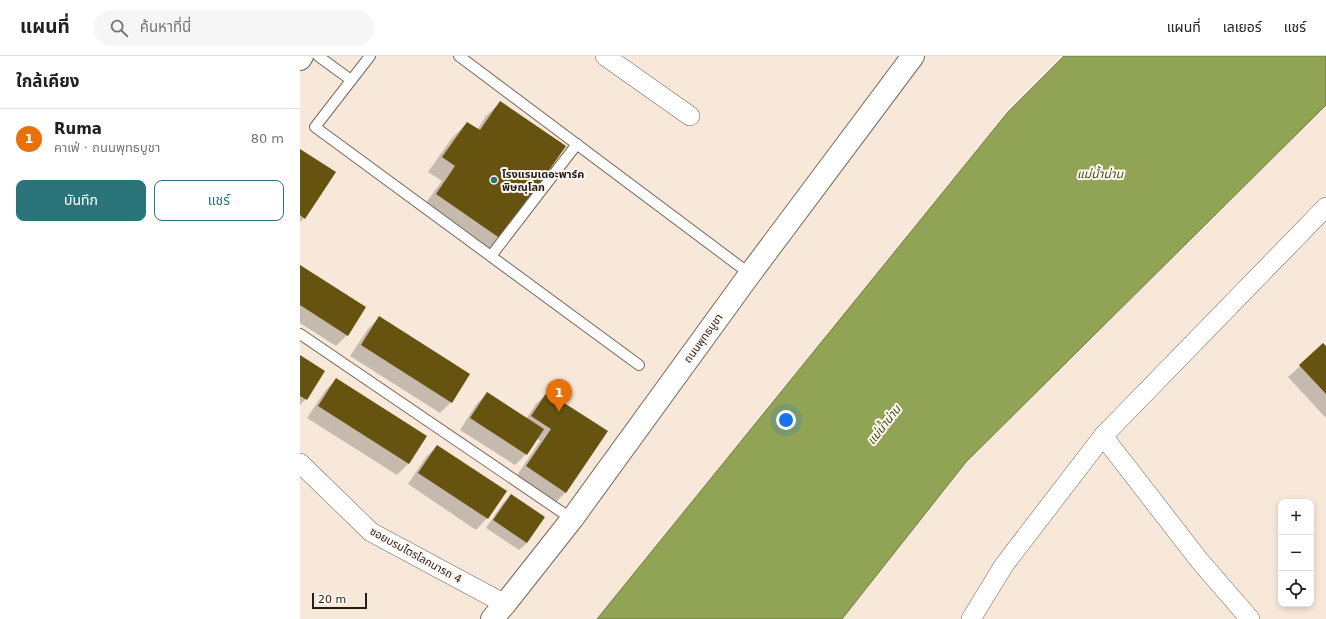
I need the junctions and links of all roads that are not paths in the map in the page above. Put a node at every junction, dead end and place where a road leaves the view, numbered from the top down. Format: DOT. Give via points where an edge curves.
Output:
graph roads {
  1 [pos="302,56"];
  2 [pos="318,56"];
  3 [pos="370,56"];
  4 [pos="459,56"];
  5 [pos="605,56"];
  6 [pos="913,56"];
  7 [pos="300,59"];
  8 [pos="351,80"];
  9 [pos="690,116"];
  10 [pos="577,144"];
  11 [pos="1326,207"];
  12 [pos="491,256"];
  13 [pos="750,274"];
  14 [pos="300,334"];
  15 [pos="639,365"];
  16 [pos="1103,436"];
  17 [pos="300,463"];
  18 [pos="572,519"];
  19 [pos="498,612"];
  20 [pos="971,619"];
  21 [pos="1250,619"];
  1 -- 7 [label="street"];
  2 -- 8 [label="lane"];
  3 -- 8 [label="lane"];
  4 -- 10 [label="lane"];
  5 -- 9 [label="street"];
  6 -- 13 [label="street, ถนนพุทธบูชา"];
  8 -- 12 [label="lane" via="315,127"];
  10 -- 12 [label="lane"];
  10 -- 13 [label="lane"];
  11 -- 16 [label="street"];
  12 -- 15 [label="lane"];
  13 -- 18 [label="street, ถนนพุทธบูชา"];
  14 -- 18 [label="lane"];
  16 -- 20 [label="street" via="1004,564"];
  16 -- 21 [label="street" via="1199,560"];
  17 -- 19 [label="street, ซอยบรมไตรโลกนารถ 4" via="371,532"];
  18 -- 19 [label="street, ถนนพุทธบูชา"];
}
